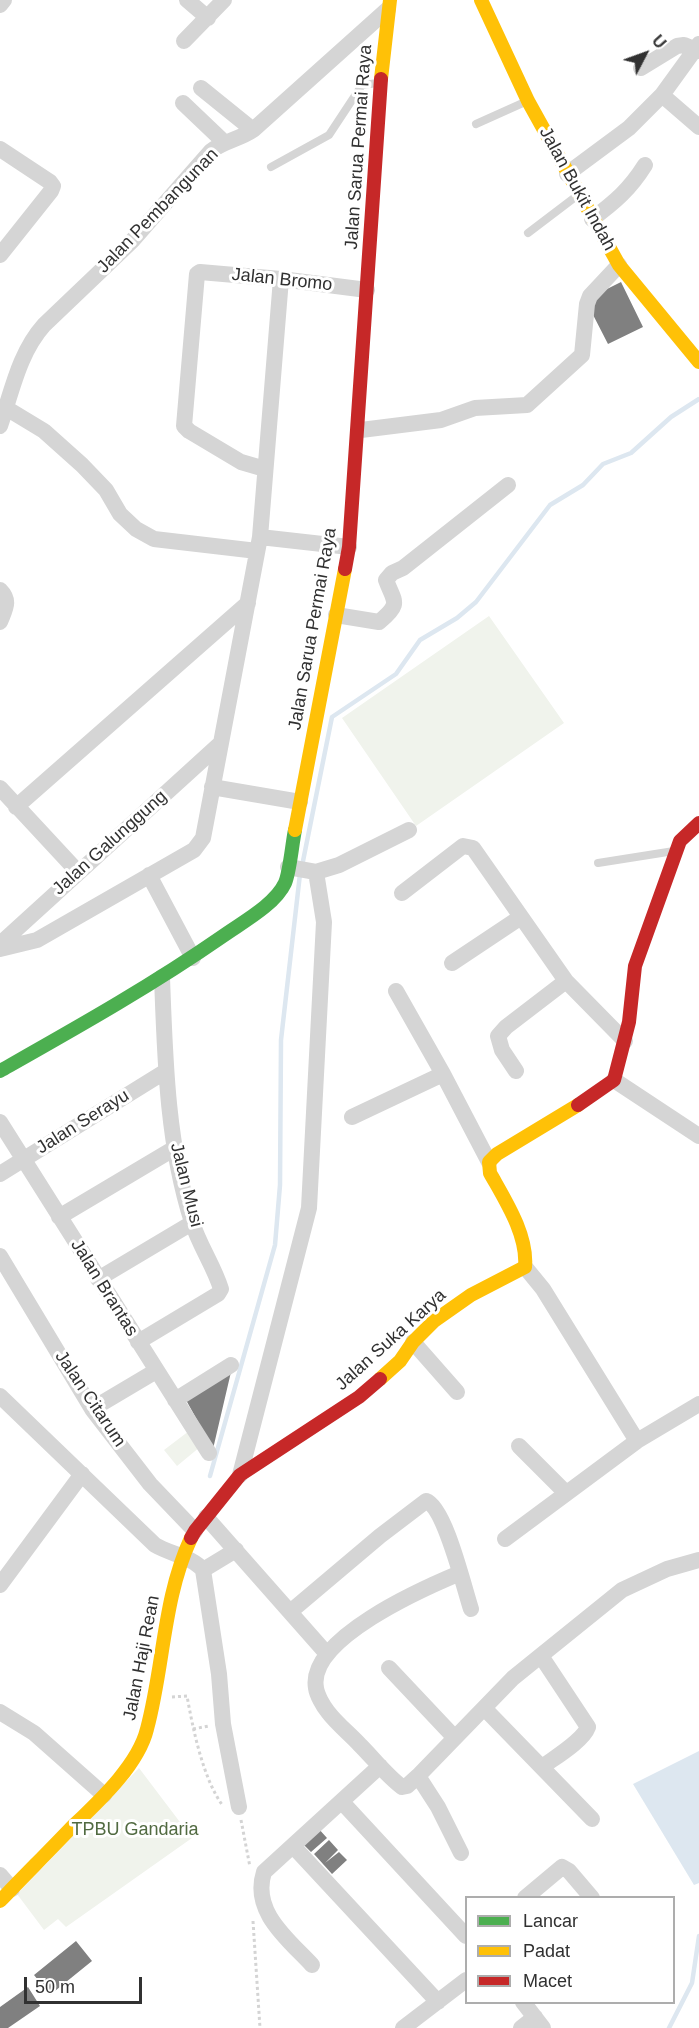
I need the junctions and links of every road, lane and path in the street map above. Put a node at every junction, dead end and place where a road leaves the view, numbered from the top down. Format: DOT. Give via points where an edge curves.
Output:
graph roads {
  1 [pos="4,0"];
  2 [pos="187,0"];
  3 [pos="224,0"];
  4 [pos="481,0"];
  5 [pos="389,4"];
  6 [pos="0,5"];
  7 [pos="208,18"];
  8 [pos="184,41"];
  9 [pos="698,48"];
  10 [pos="641,68"];
  11 [pos="381,83"];
  12 [pos="201,88"];
  13 [pos="662,95"];
  14 [pos="528,101"];
  15 [pos="183,103"];
  16 [pos="476,124"];
  17 [pos="699,127"];
  18 [pos="253,130"];
  19 [pos="225,144"];
  20 [pos="0,149"];
  21 [pos="645,165"];
  22 [pos="271,167"];
  23 [pos="567,174"];
  24 [pos="579,195"];
  25 [pos="592,219"];
  26 [pos="528,233"];
  27 [pos="0,255"];
  28 [pos="619,265"];
  29 [pos="281,279"];
  30 [pos="367,290"];
  31 [pos="699,362"];
  32 [pos="6,408"];
  33 [pos="0,426"];
  34 [pos="358,430"];
  35 [pos="265,469"];
  36 [pos="508,485"];
  37 [pos="258,544"];
  38 [pos="349,547"];
  39 [pos="0,590"];
  40 [pos="248,603"];
  41 [pos="336,615"];
  42 [pos="0,622"];
  43 [pos="221,743"];
  44 [pos="212,787"];
  45 [pos="0,788"];
  46 [pos="300,802"];
  47 [pos="16,807"];
  48 [pos="699,823"];
  49 [pos="409,830"];
  50 [pos="676,851"];
  51 [pos="598,862"];
  52 [pos="302,870"];
  53 [pos="78,872"];
  54 [pos="149,875"];
  55 [pos="402,893"];
  56 [pos="521,917"];
  57 [pos="0,944"];
  58 [pos="0,949"];
  59 [pos="193,958"];
  60 [pos="452,963"];
  61 [pos="162,977"];
  62 [pos="566,981"];
  63 [pos="396,991"];
  64 [pos="625,1041"];
  65 [pos="0,1071"];
  66 [pos="166,1071"];
  67 [pos="516,1071"];
  68 [pos="443,1074"];
  69 [pos="614,1080"];
  70 [pos="351,1117"];
  71 [pos="0,1122"];
  72 [pos="699,1136"];
  73 [pos="175,1148"];
  74 [pos="23,1160"];
  75 [pos="489,1162"];
  76 [pos="0,1174"];
  77 [pos="59,1217"];
  78 [pos="192,1223"];
  79 [pos="0,1256"];
  80 [pos="525,1267"];
  81 [pos="98,1279"];
  82 [pos="138,1342"];
  83 [pos="413,1342"];
  84 [pos="231,1365"];
  85 [pos="156,1371"];
  86 [pos="457,1392"];
  87 [pos="174,1400"];
  88 [pos="3,1403"];
  89 [pos="699,1404"];
  90 [pos="92,1409"];
  91 [pos="637,1441"];
  92 [pos="519,1446"];
  93 [pos="209,1453"];
  94 [pos="82,1474"];
  95 [pos="240,1475"];
  96 [pos="566,1493"];
  97 [pos="206,1517"];
  98 [pos="195,1532"];
  99 [pos="505,1539"];
  100 [pos="236,1550"];
  101 [pos="182,1558"];
  102 [pos="699,1560"];
  103 [pos="204,1570"];
  104 [pos="460,1573"];
  105 [pos="0,1585"];
  106 [pos="471,1609"];
  107 [pos="290,1612"];
  108 [pos="327,1654"];
  109 [pos="541,1656"];
  110 [pos="390,1668"];
  111 [pos="153,1698"];
  112 [pos="485,1708"];
  113 [pos="0,1712"];
  114 [pos="455,1738"];
  115 [pos="380,1766"];
  116 [pos="542,1767"];
  117 [pos="418,1776"];
  118 [pos="104,1795"];
  119 [pos="342,1802"];
  120 [pos="235,1813"];
  121 [pos="592,1819"];
  122 [pos="293,1846"];
  123 [pos="462,1852"];
  124 [pos="0,1875"];
  125 [pos="6,1895"];
  126 [pos="527,1896"];
  127 [pos="590,1896"];
  128 [pos="465,1935"];
  129 [pos="312,1965"];
  130 [pos="465,1981"];
  131 [pos="438,2002"];
  132 [pos="525,2004"];
  133 [pos="539,2023"];
  134 [pos="403,2028"];
  135 [pos="521,2028"];
  1 -- 6 [label="street"];
  2 -- 7 [label="street"];
  3 -- 7 [label="street"];
  4 -- 14 [label="street, Jalan Bukit Indah"];
  5 -- 11 [label="street, Jalan Sarua Permai Raya"];
  5 -- 18 [label="street, Jalan Pembangunan"];
  7 -- 8 [label="street"];
  9 -- 10 [label="street" via="677,46"];
  9 -- 13 [label="street"];
  11 -- 22 [label="lane" via="362,86 329,135"];
  11 -- 30 [label="street, Jalan Sarua Permai Raya"];
  12 -- 18 [label="street"];
  13 -- 17 [label="street"];
  13 -- 23 [label="street" via="628,128"];
  14 -- 16 [label="lane"];
  14 -- 23 [label="street, Jalan Bukit Indah"];
  15 -- 19 [label="street"];
  18 -- 19 [label="street, Jalan Pembangunan"];
  19 -- 32 [label="street, Jalan Pembangunan" via="211,151 132,241 32,338"];
  20 -- 27 [label="street" via="53,186"];
  21 -- 25 [label="street" via="618,200"];
  23 -- 24 [label="street, Jalan Bukit Indah"];
  24 -- 25 [label="street, Jalan Bukit Indah"];
  24 -- 26 [label="lane"];
  25 -- 28 [label="street, Jalan Bukit Indah"];
  28 -- 31 [label="street, Jalan Bukit Indah"];
  28 -- 34 [label="street" via="590,296 582,355 527,405 475,408 441,420"];
  29 -- 30 [label="street, Jalan Bromo"];
  29 -- 35 [label="street"];
  29 -- 35 [label="street, Jalan Bromo" via="197,274 184,426 241,462"];
  30 -- 34 [label="street, Jalan Sarua Permai Raya"];
  32 -- 33 [label="street, Jalan Pembangunan"];
  32 -- 37 [label="street" via="44,431 106,490 120,514 154,539"];
  34 -- 38 [label="street, Jalan Sarua Permai Raya"];
  35 -- 37 [label="street"];
  36 -- 41 [label="street" via="388,576 386,580 395,601 379,622"];
  37 -- 38 [label="street"];
  37 -- 40 [label="street"];
  38 -- 41 [label="street, Jalan Sarua Permai Raya"];
  39 -- 42 [label="street" via="7,602"];
  40 -- 43 [label="street"];
  40 -- 47 [label="street"];
  41 -- 46 [label="street, Jalan Sarua Permai Raya"];
  43 -- 44 [label="street"];
  43 -- 53 [label="street, Jalan Galunggung"];
  44 -- 46 [label="street"];
  44 -- 54 [label="street" via="199,845"];
  45 -- 47 [label="street"];
  46 -- 52 [label="street, Jalan Sarua Permai Raya"];
  47 -- 53 [label="street"];
  48 -- 50 [label="street" via="680,841"];
  49 -- 52 [label="street" via="339,866"];
  50 -- 51 [label="lane"];
  50 -- 64 [label="street" via="635,966"];
  52 -- 59 [label="street, Jalan Sarua Permai Raya" via="264,907"];
  52 -- 95 [label="street" via="324,922 309,1208"];
  53 -- 57 [label="street, Jalan Galunggung"];
  54 -- 58 [label="street" via="37,940"];
  54 -- 59 [label="street"];
  55 -- 56 [label="street" via="468,846"];
  56 -- 60 [label="street"];
  56 -- 62 [label="street"];
  59 -- 61 [label="street, Jalan Sarua Permai Raya"];
  61 -- 65 [label="street, Jalan Sarua Permai Raya"];
  61 -- 66 [label="street, Jalan Musi"];
  62 -- 64 [label="street"];
  62 -- 67 [label="street" via="498,1036"];
  63 -- 68 [label="street"];
  64 -- 69 [label="street"];
  66 -- 73 [label="street, Jalan Musi"];
  66 -- 74 [label="street, Jalan Serayu"];
  68 -- 70 [label="street"];
  68 -- 75 [label="street"];
  69 -- 72 [label="street"];
  69 -- 75 [label="street"];
  71 -- 74 [label="street, Jalan Brantas"];
  73 -- 77 [label="street"];
  73 -- 78 [label="street, Jalan Musi"];
  74 -- 76 [label="street, Jalan Serayu"];
  74 -- 77 [label="street, Jalan Brantas"];
  75 -- 80 [label="street" via="490,1173 523,1242"];
  77 -- 81 [label="street, Jalan Brantas"];
  78 -- 81 [label="street"];
  78 -- 82 [label="street, Jalan Musi" via="221,1289"];
  79 -- 90 [label="street, Jalan Citarum"];
  80 -- 83 [label="street, Jalan Suka Karya" via="471,1295 434,1321"];
  80 -- 91 [label="street" via="543,1288"];
  81 -- 82 [label="street, Jalan Brantas"];
  82 -- 85 [label="street, Jalan Brantas"];
  83 -- 86 [label="street"];
  83 -- 95 [label="street, Jalan Suka Karya" via="400,1360 359,1397"];
  84 -- 87 [label="street"];
  85 -- 87 [label="street, Jalan Brantas"];
  85 -- 90 [label="street"];
  87 -- 93 [label="street, Jalan Brantas"];
  88 -- 94 [label="street"];
  89 -- 91 [label="street"];
  90 -- 98 [label="street, Jalan Citarum" via="150,1484"];
  91 -- 96 [label="street"];
  92 -- 96 [label="street"];
  94 -- 101 [label="street" via="155,1545"];
  94 -- 105 [label="street"];
  95 -- 97 [label="street, Jalan Suka Karya"];
  96 -- 99 [label="street"];
  97 -- 98 [label="street, Jalan Haji Rean"];
  97 -- 100 [label="street"];
  98 -- 101 [label="street, Jalan Haji Rean"];
  100 -- 103 [label="street"];
  100 -- 107 [label="street"];
  101 -- 103 [label="street"];
  101 -- 111 [label="street, Jalan Haji Rean" via="166,1620"];
  102 -- 109 [label="street" via="667,1569 622,1590"];
  103 -- 120 [label="street"];
  104 -- 106 [label="street"];
  104 -- 107 [label="street" via="445,1525 433,1504 426,1501"];
  104 -- 108 [label="street" via="377,1613"];
  107 -- 108 [label="street"];
  108 -- 115 [label="street" via="316,1677 319,1696 327,1712"];
  109 -- 112 [label="street"];
  109 -- 116 [label="street" via="588,1727 580,1739"];
  110 -- 114 [label="street"];
  111 -- 118 [label="street, Jalan Haji Rean" via="147,1731 129,1766"];
  111 -- 120 [label="path" via="187,1696 202,1759 220,1804"];
  112 -- 114 [label="street"];
  112 -- 116 [label="street"];
  113 -- 118 [label="street" via="34,1733"];
  114 -- 117 [label="street"];
  115 -- 117 [label="street" via="402,1787"];
  115 -- 119 [label="street"];
  116 -- 121 [label="street"];
  117 -- 123 [label="street"];
  118 -- 125 [label="street, Jalan Haji Rean"];
  119 -- 122 [label="street"];
  119 -- 128 [label="street"];
  122 -- 129 [label="street" via="264,1872 261,1888 267,1915"];
  122 -- 131 [label="street"];
  124 -- 125 [label="street"];
  126 -- 127 [label="street" via="562,1867"];
  130 -- 131 [label="street"];
  131 -- 134 [label="street"];
  132 -- 133 [label="street"];
  133 -- 135 [label="street"];
}
